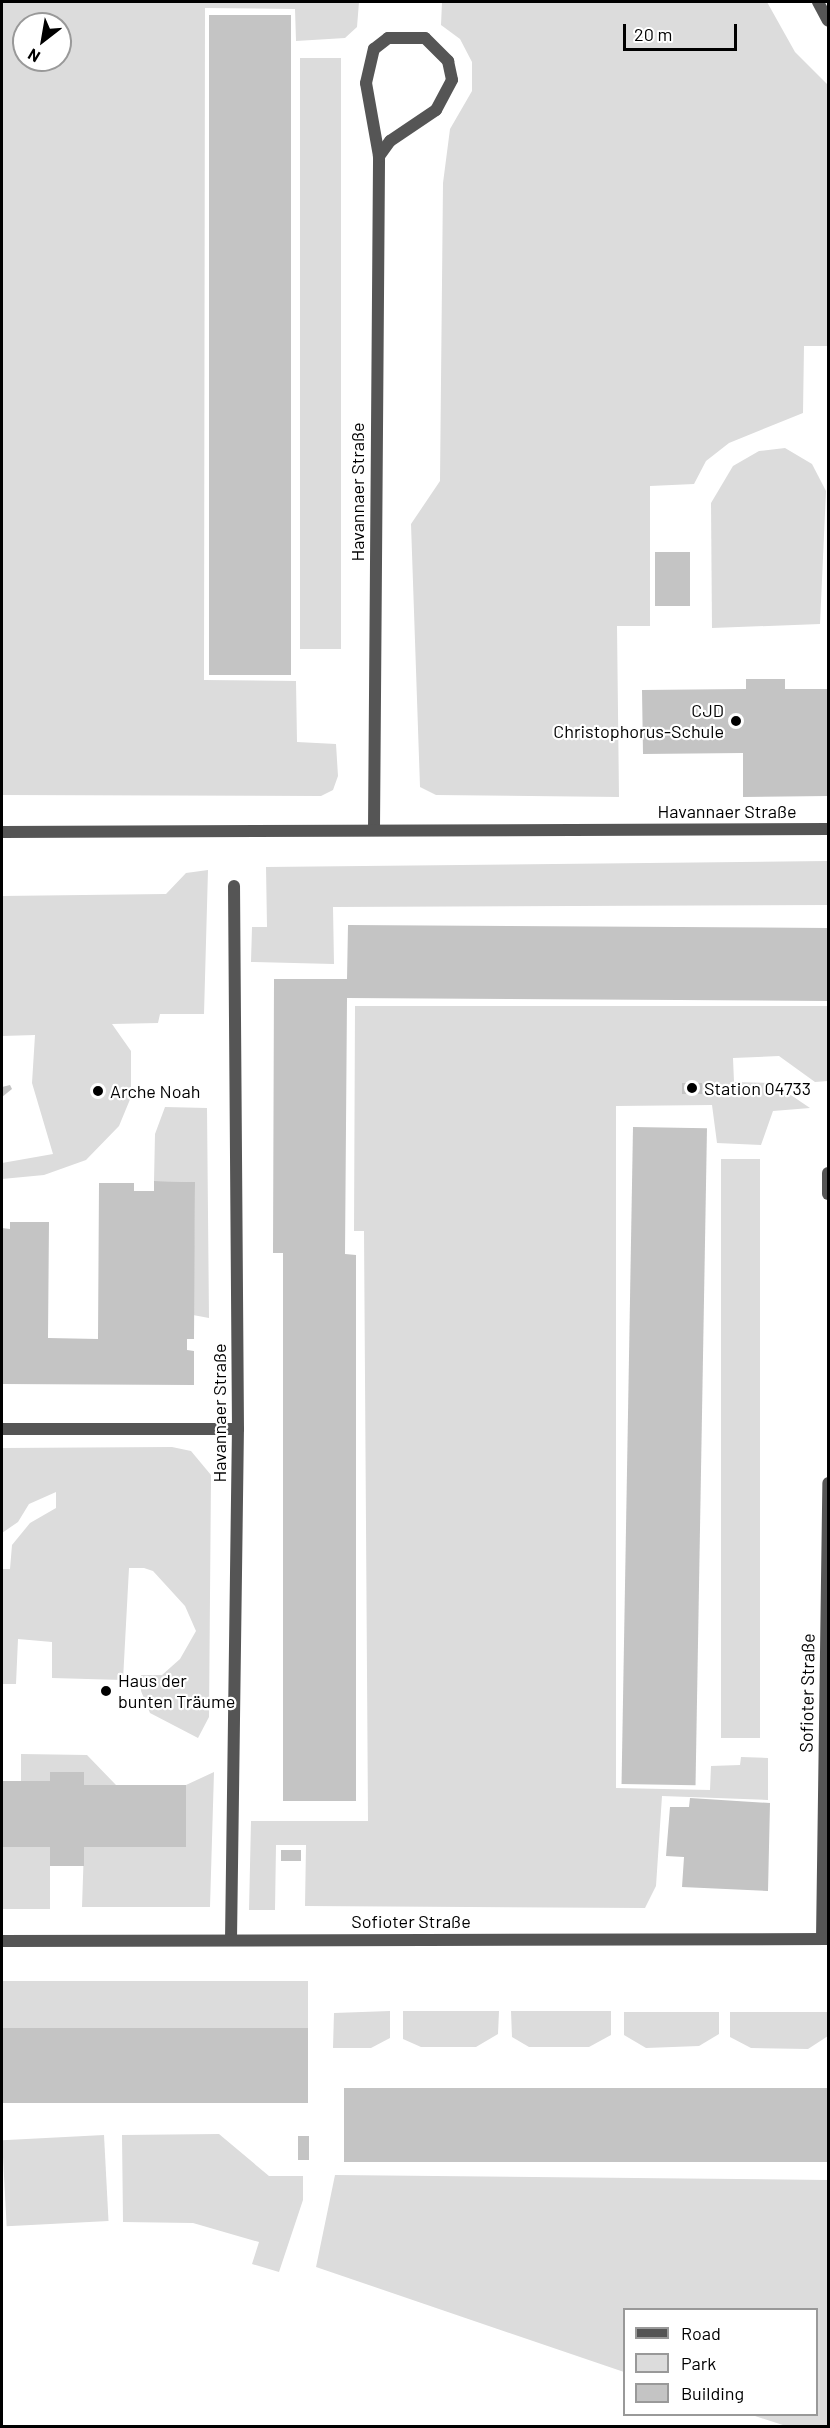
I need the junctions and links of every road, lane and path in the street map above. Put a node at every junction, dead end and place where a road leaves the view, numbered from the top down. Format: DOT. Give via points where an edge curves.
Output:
graph roads {
  1 [pos="818,2"];
  2 [pos="828,21"];
  3 [pos="379,156"];
  4 [pos="374,829"];
  5 [pos="828,829"];
  6 [pos="2,831"];
  7 [pos="234,886"];
  8 [pos="828,1173"];
  9 [pos="828,1194"];
  10 [pos="2,1429"];
  11 [pos="238,1429"];
  12 [pos="828,1483"];
  13 [pos="825,1939"];
  14 [pos="231,1940"];
  15 [pos="2,1941"];
  1 -- 2 [label="street"];
  3 -- 3 [label="street, Havannaer Straße" via="390,141 436,110 452,80 448,62 425,38 388,38 374,49 366,107"];
  3 -- 4 [label="street, Havannaer Straße"];
  4 -- 5 [label="street, Havannaer Straße"];
  4 -- 6 [label="street, Havannaer Straße"];
  7 -- 11 [label="street, Havannaer Straße"];
  8 -- 9 [label="street"];
  10 -- 11 [label="street"];
  11 -- 14 [label="street, Havannaer Straße"];
  12 -- 13 [label="street, Sofioter Straße"];
  13 -- 14 [label="street, Sofioter Straße"];
  14 -- 15 [label="street, Sofioter Straße"];
}
